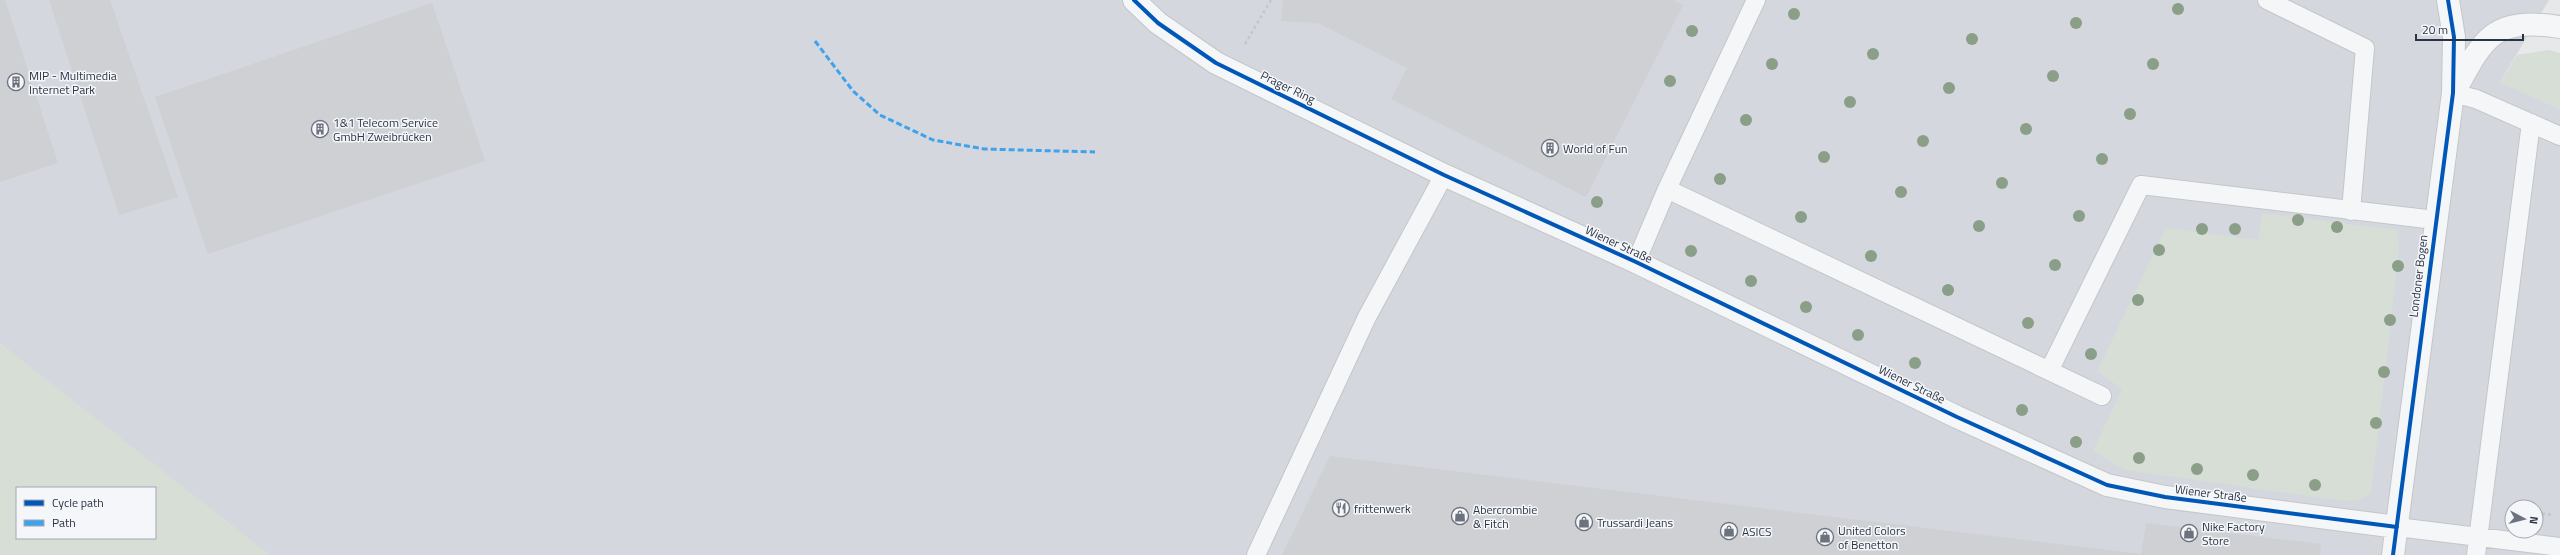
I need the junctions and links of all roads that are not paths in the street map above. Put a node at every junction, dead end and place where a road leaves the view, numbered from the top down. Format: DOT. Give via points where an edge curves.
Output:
graph roads {
  1 [pos="1134,0"];
  2 [pos="1756,0"];
  3 [pos="2267,0"];
  4 [pos="2448,0"];
  5 [pos="2560,27"];
  6 [pos="2453,93"];
  7 [pos="2531,123"];
  8 [pos="2560,136"];
  9 [pos="1444,175"];
  10 [pos="1667,189"];
  11 [pos="2351,210"];
  12 [pos="2435,220"];
  13 [pos="1636,262"];
  14 [pos="2049,371"];
  15 [pos="2102,396"];
  16 [pos="2397,527"];
  17 [pos="2479,537"];
  18 [pos="2560,547"];
  19 [pos="1256,555"];
  20 [pos="2393,555"];
  21 [pos="2476,555"];
  1 -- 9 [label="street, Prager Ring" via="1158,23 1216,63"];
  2 -- 10 [label="lane"];
  3 -- 11 [label="lane" via="2365,48"];
  4 -- 6 [label="street, Londoner Bogen" via="2454,38"];
  5 -- 6 [label="street, Londoner Bogen" via="2531,24 2496,31 2481,46"];
  6 -- 7 [label="lane" via="2476,99"];
  6 -- 12 [label="street, Londoner Bogen"];
  7 -- 8 [label="lane"];
  7 -- 17 [label="lane"];
  9 -- 13 [label="street, Wiener Straße"];
  9 -- 19 [label="lane" via="1367,317"];
  10 -- 13 [label="lane"];
  10 -- 14 [label="lane"];
  11 -- 12 [label="lane"];
  11 -- 14 [label="lane" via="2141,185"];
  12 -- 16 [label="street, Londoner Bogen"];
  13 -- 16 [label="street, Wiener Straße" via="1957,418 2106,485 2165,497"];
  14 -- 15 [label="lane"];
  16 -- 17 [label="lane"];
  16 -- 20 [label="street, Londoner Bogen"];
  17 -- 18 [label="lane"];
  17 -- 21 [label="lane"];
}
